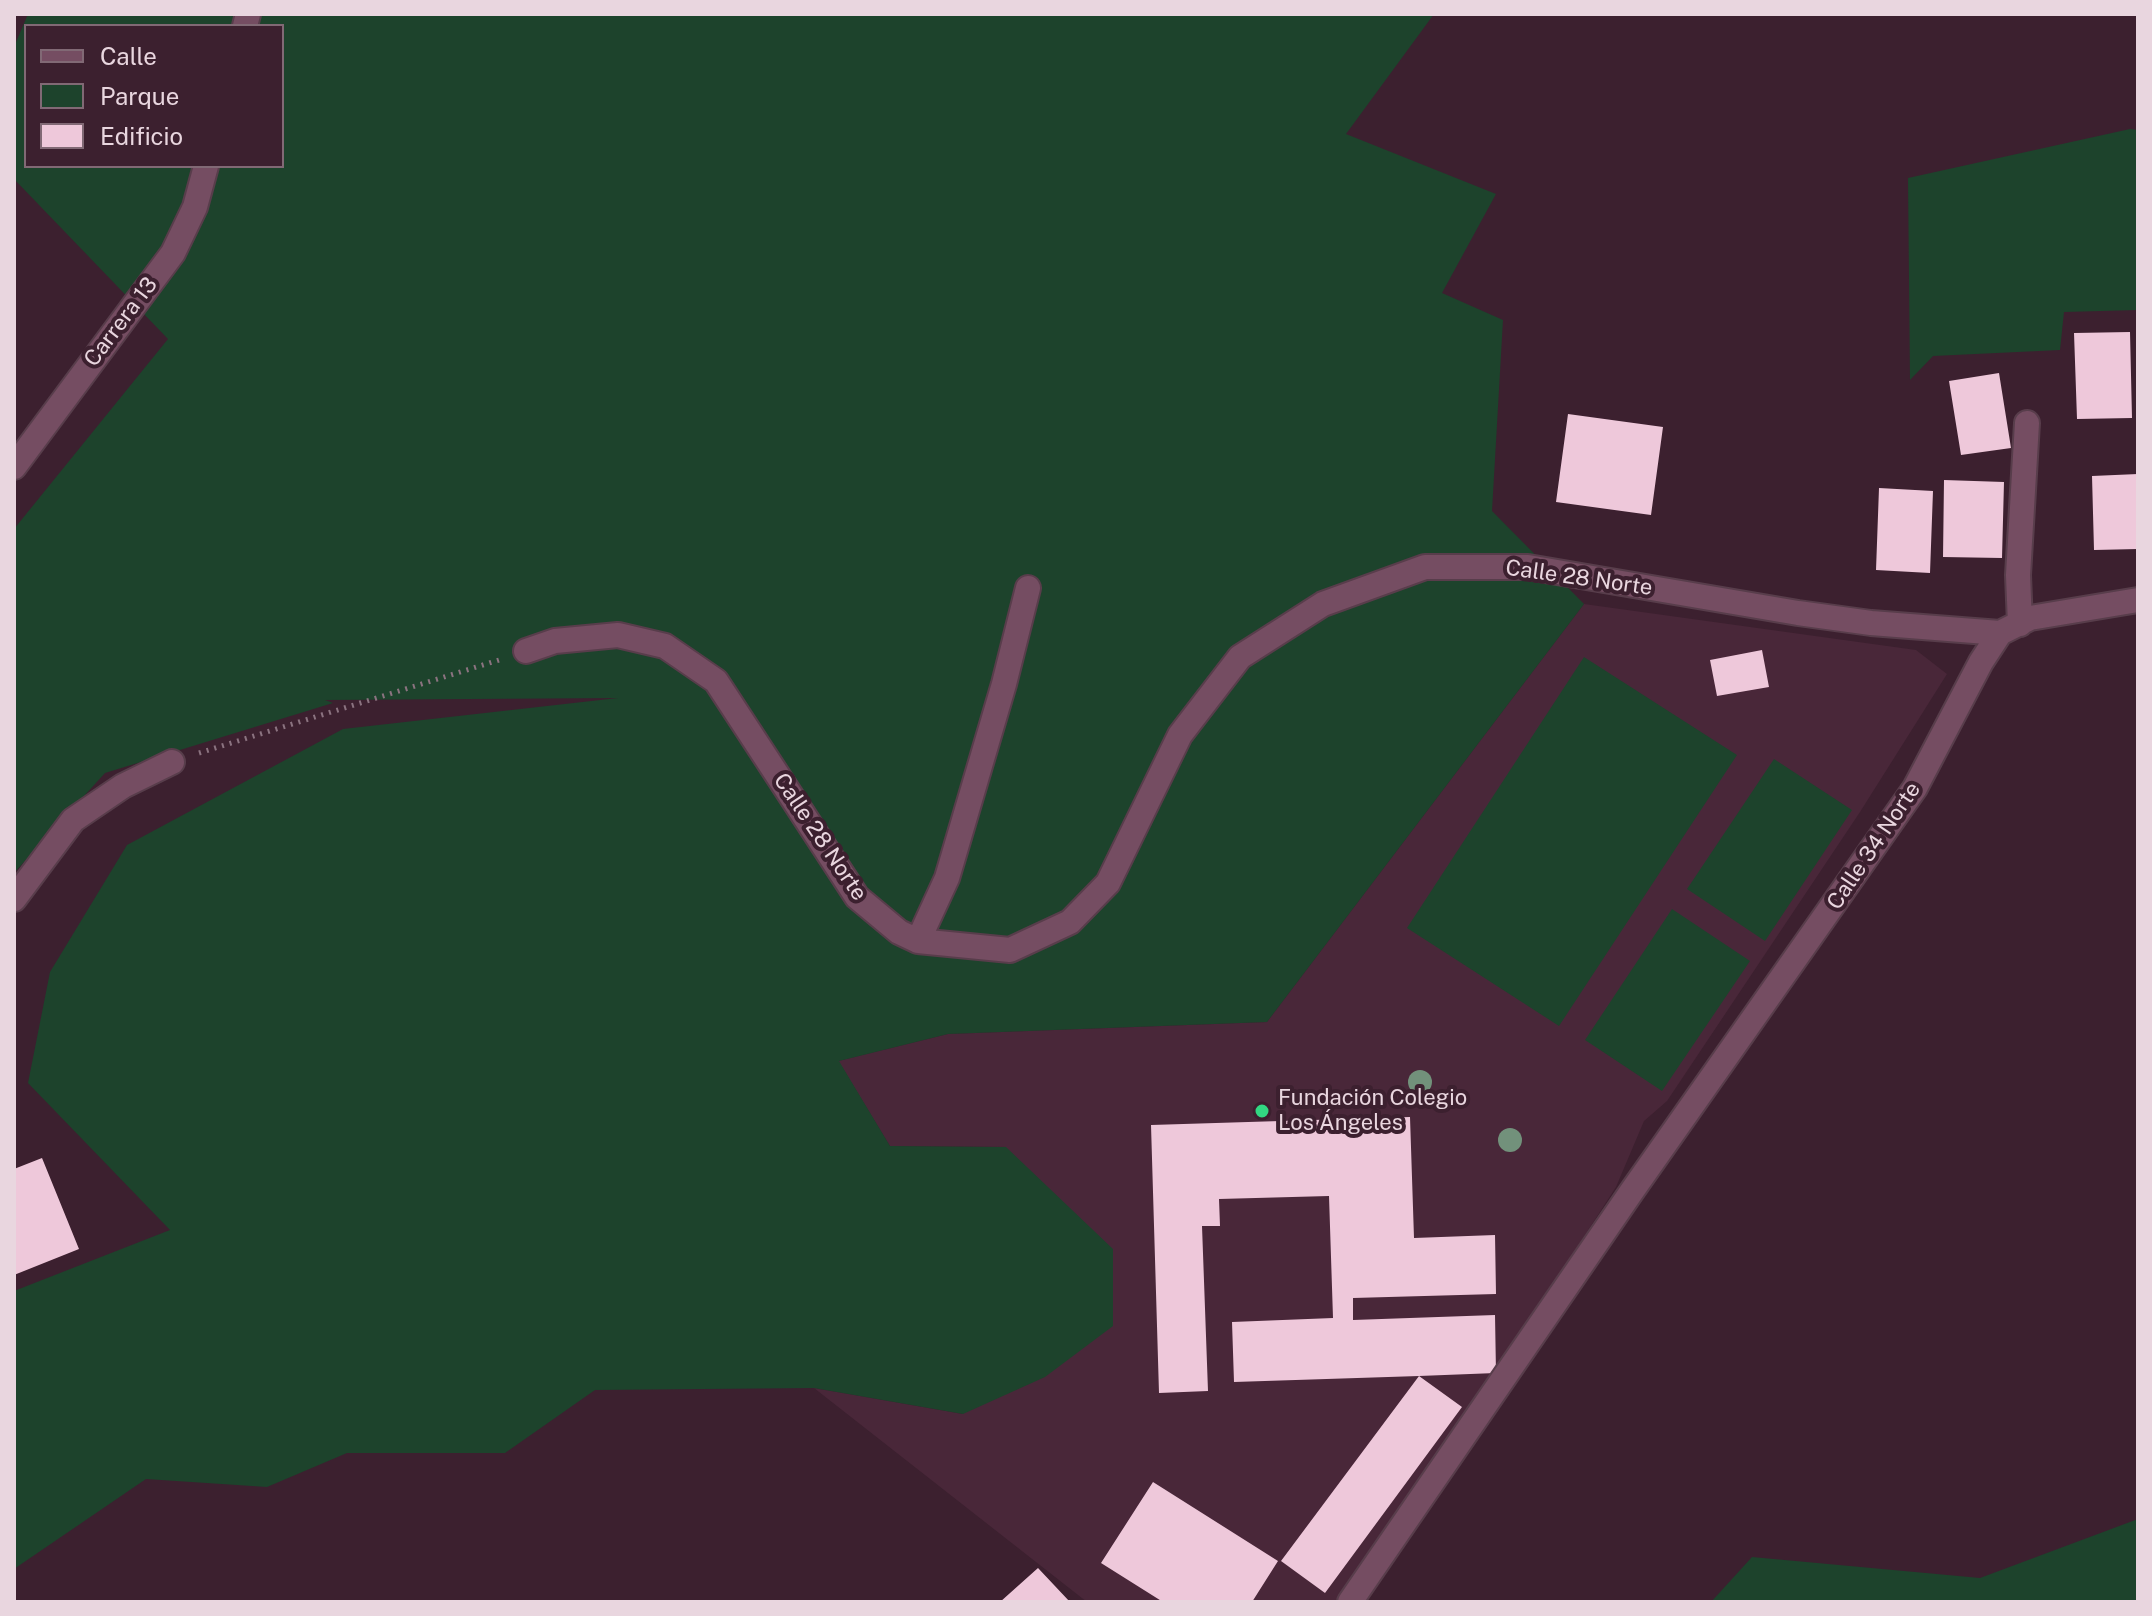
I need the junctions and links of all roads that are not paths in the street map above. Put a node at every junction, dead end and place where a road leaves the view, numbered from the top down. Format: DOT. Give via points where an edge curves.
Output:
graph roads {
  1 [pos="205,168"];
  2 [pos="2027,423"];
  3 [pos="14,467"];
  4 [pos="1028,588"];
  5 [pos="2138,600"];
  6 [pos="2010,629"];
  7 [pos="526,651"];
  8 [pos="172,762"];
  9 [pos="14,899"];
  10 [pos="918,941"];
  11 [pos="1350,1602"];
  1 -- 3 [label="street, Carrera 13" via="195,207 173,253"];
  2 -- 6 [label="street"];
  4 -- 10 [label="street" via="947,878"];
  5 -- 6 [label="street" via="2030,618"];
  6 -- 10 [label="street, Calle 28 Norte" via="1871,623 1528,567 1425,567 1323,604 1240,657 1180,735 1108,883 1070,922 1010,950"];
  6 -- 11 [label="street, Calle 34 Norte" via="1981,662 1915,788"];
  7 -- 10 [label="street, Calle 28 Norte" via="555,641 618,635 665,646 716,681 857,897"];
  8 -- 9 [label="street" via="123,786 73,820"];
}
